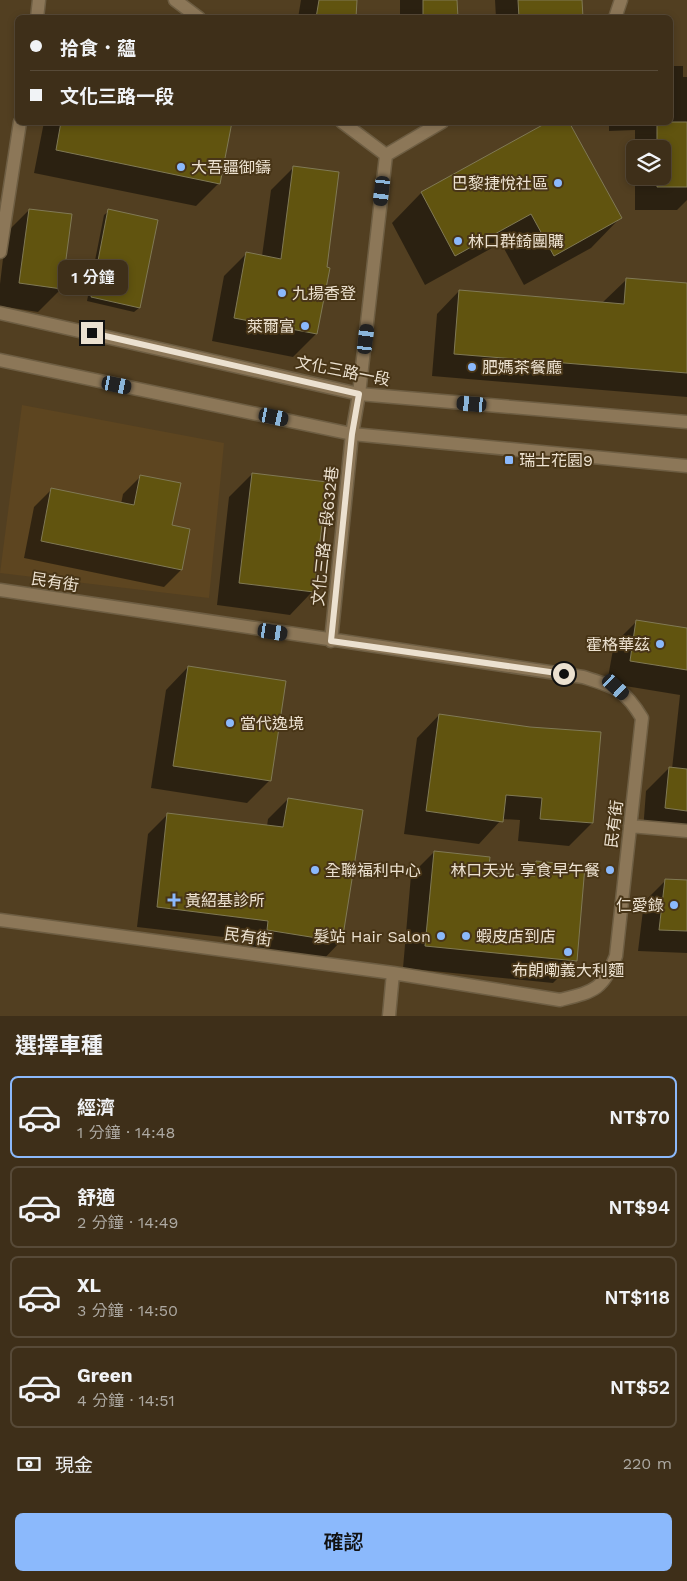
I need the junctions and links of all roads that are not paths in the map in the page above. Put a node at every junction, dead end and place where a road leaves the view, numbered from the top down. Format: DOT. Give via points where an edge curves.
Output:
graph roads {
  1 [pos="39,0"];
  2 [pos="175,0"];
  3 [pos="621,0"];
  4 [pos="37,15"];
  5 [pos="195,15"];
  6 [pos="615,15"];
  7 [pos="20,125"];
  8 [pos="346,125"];
  9 [pos="437,125"];
  10 [pos="386,154"];
  11 [pos="0,252"];
  12 [pos="0,313"];
  13 [pos="0,360"];
  14 [pos="359,394"];
  15 [pos="687,422"];
  16 [pos="352,434"];
  17 [pos="687,466"];
  18 [pos="0,590"];
  19 [pos="331,641"];
  20 [pos="630,826"];
  21 [pos="687,831"];
  22 [pos="0,920"];
  23 [pos="393,973"];
  24 [pos="389,1016"];
  1 -- 4 [label="street"];
  2 -- 5 [label="street"];
  3 -- 6 [label="street"];
  7 -- 11 [label="street"];
  8 -- 10 [label="street"];
  9 -- 10 [label="street"];
  10 -- 14 [label="street, 文化三路一段632巷"];
  12 -- 14 [label="street, 文化三路一段"];
  13 -- 16 [label="street"];
  14 -- 15 [label="street, 文化三路一段"];
  14 -- 16 [label="street, 文化三路一段632巷"];
  16 -- 17 [label="street"];
  16 -- 19 [label="street, 文化三路一段632巷"];
  18 -- 19 [label="street, 民有街"];
  19 -- 20 [label="street, 民有街" via="583,677 616,687 632,701 642,718"];
  20 -- 21 [label="street"];
  20 -- 23 [label="street, 民有街" via="616,956 605,981 586,994 560,1000"];
  22 -- 23 [label="street, 民有街"];
  23 -- 24 [label="street"];
}
